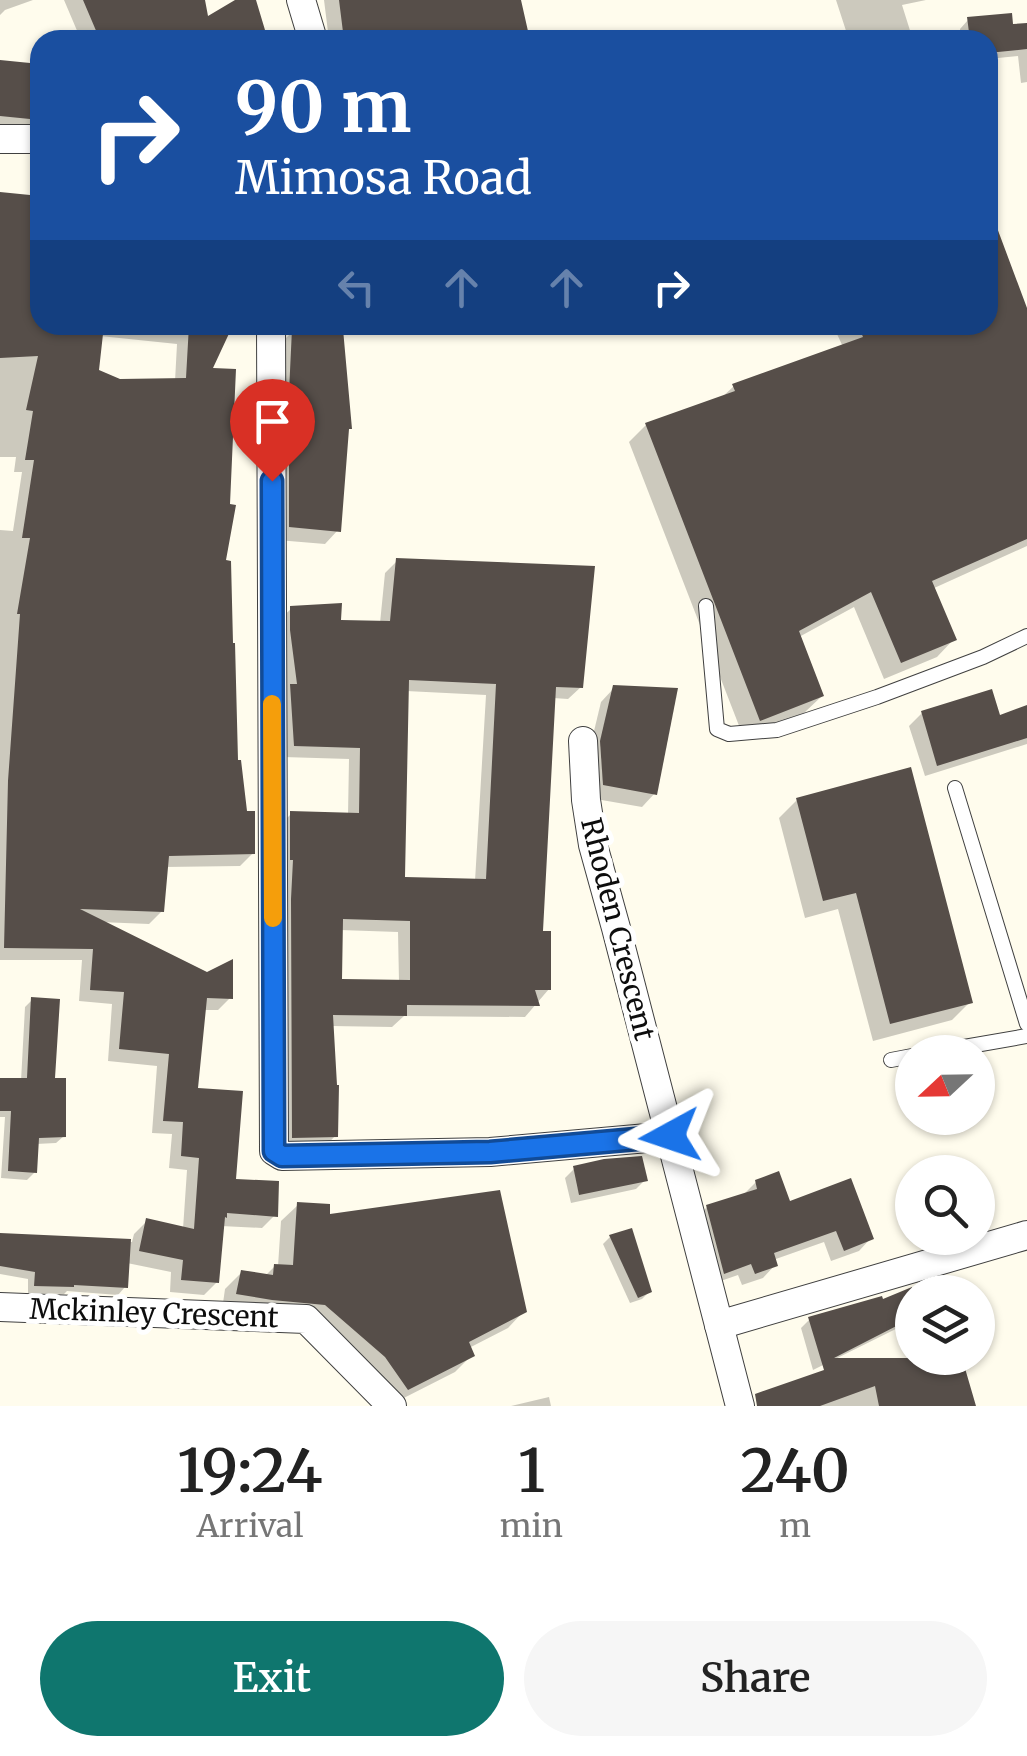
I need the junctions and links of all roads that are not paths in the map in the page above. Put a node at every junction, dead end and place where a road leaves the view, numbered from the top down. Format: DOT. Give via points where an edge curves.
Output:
graph roads {
  1 [pos="300,0"];
  2 [pos="310,30"];
  3 [pos="0,139"];
  4 [pos="30,139"];
  5 [pos="272,335"];
  6 [pos="706,606"];
  7 [pos="1027,636"];
  8 [pos="583,740"];
  9 [pos="955,788"];
  10 [pos="1027,1024"];
  11 [pos="1027,1036"];
  12 [pos="995,1042"];
  13 [pos="895,1059"];
  14 [pos="890,1060"];
  15 [pos="670,1136"];
  16 [pos="1027,1235"];
  17 [pos="0,1306"];
  18 [pos="720,1324"];
  19 [pos="392,1406"];
  20 [pos="740,1406"];
  1 -- 2 [label="street"];
  3 -- 4 [label="street"];
  5 -- 15 [label="street" via="274,1151 471,1153"];
  6 -- 7 [label="lane" via="717,729 729,734 777,730 877,698"];
  8 -- 15 [label="street, Rhoden Crescent" via="593,846"];
  9 -- 10 [label="lane"];
  11 -- 12 [label="lane"];
  13 -- 14 [label="lane"];
  15 -- 18 [label="street, Rhoden Crescent"];
  16 -- 18 [label="street"];
  17 -- 19 [label="street, Mckinley Crescent" via="306,1319"];
  18 -- 20 [label="street, Rhoden Crescent"];
}
